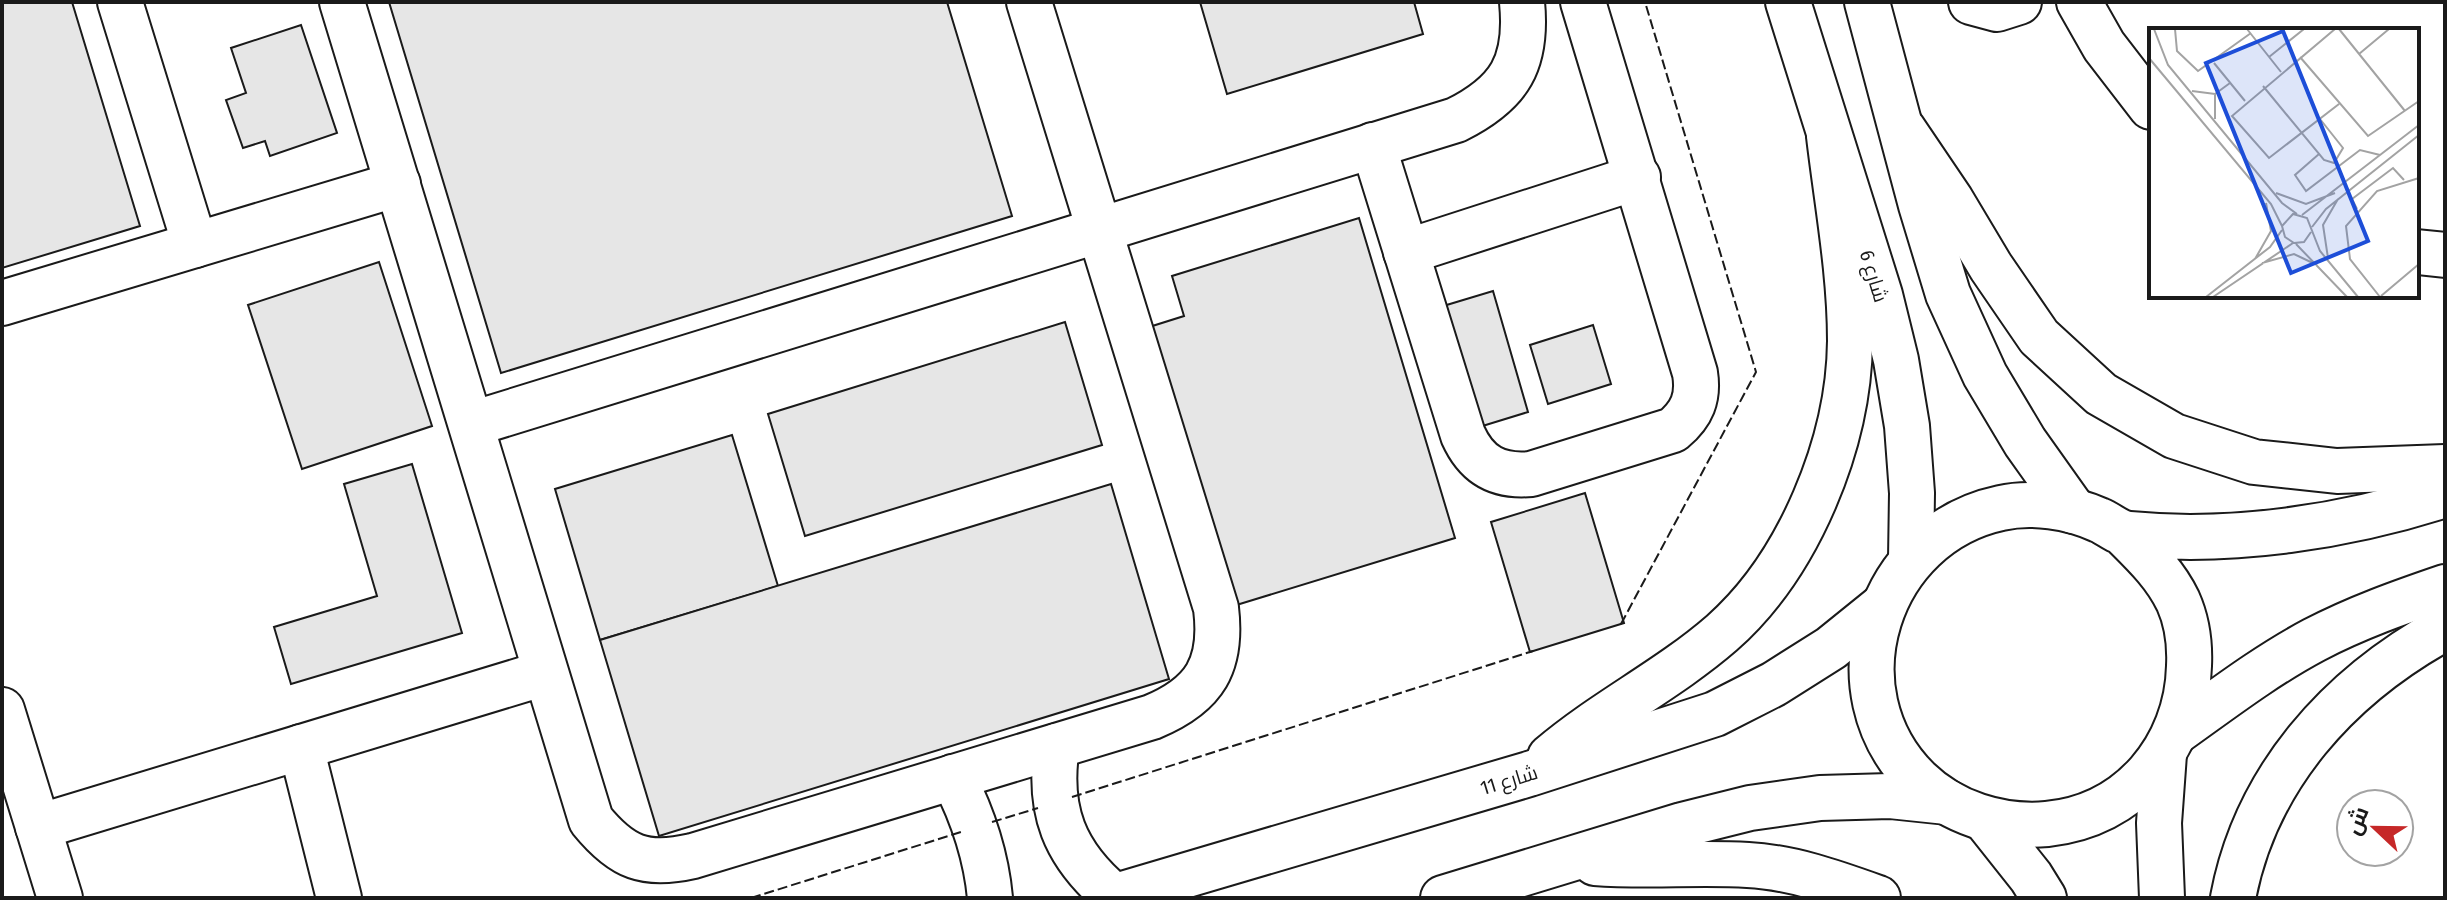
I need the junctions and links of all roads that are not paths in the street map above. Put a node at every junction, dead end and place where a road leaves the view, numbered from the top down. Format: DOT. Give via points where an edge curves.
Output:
graph roads {
  1 [pos="342,2"];
  2 [pos="1029,2"];
  3 [pos="1522,2"];
  4 [pos="1583,2"];
  5 [pos="1788,2"];
  6 [pos="1867,2"];
  7 [pos="1971,2"];
  8 [pos="2019,2"];
  9 [pos="2079,2"];
  10 [pos="128,4"];
  11 [pos="2149,104"];
  12 [pos="1903,129"];
  13 [pos="1829,136"];
  14 [pos="1373,145"];
  15 [pos="1638,177"];
  16 [pos="398,184"];
  17 [pos="1100,231"];
  18 [pos="195,245"];
  19 [pos="1406,252"];
  20 [pos="2419,252"];
  21 [pos="2445,255"];
  22 [pos="2,303"];
  23 [pos="472,424"];
  24 [pos="2445,467"];
  25 [pos="2445,495"];
  26 [pos="2074,511"];
  27 [pos="2124,534"];
  28 [pos="1911,560"];
  29 [pos="2445,587"];
  30 [pos="1883,606"];
  31 [pos="2445,628"];
  32 [pos="545,673"];
  33 [pos="2,710"];
  34 [pos="2170,743"];
  35 [pos="1057,746"];
  36 [pos="301,747"];
  37 [pos="1529,774"];
  38 [pos="953,777"];
  39 [pos="1966,811"];
  40 [pos="38,827"];
  41 [pos="1564,861"];
  42 [pos="1111,897"];
  43 [pos="60,898"];
  44 [pos="339,898"];
  45 [pos="990,898"];
  46 [pos="1443,898"];
  47 [pos="1878,898"];
  48 [pos="2044,898"];
  49 [pos="2162,898"];
  50 [pos="2233,898"];
  1 -- 16 [label="main road"];
  2 -- 17 [label="main road"];
  3 -- 14 [label="main road" via="1525,31 1518,61 1504,86 1456,120"];
  4 -- 15 [label="main road"];
  5 -- 13 [label="main road, شارع 6"];
  6 -- 12 [label="main road"];
  7 -- 8 [label="main road" via="1997,9"];
  9 -- 11 [label="main road" via="2104,46"];
  10 -- 18 [label="main road"];
  12 -- 24 [label="main road" via="2039,337 2101,394 2174,436 2254,462 2337,471"];
  12 -- 26 [label="main road" via="1948,294 1985,375"];
  13 -- 28 [label="main road, شارع 6" via="1896,360 1912,493"];
  13 -- 37 [label="main road" via="1848,279 1850,344 1843,407 1827,470 1801,529 1767,584 1724,632 1672,673 1580,731"];
  14 -- 17 [label="main road"];
  14 -- 19 [label="main road"];
  15 -- 19 [label="main road"];
  15 -- 19 [label="main road" via="1698,389 1685,420 1657,436 1531,474 1514,476 1482,464 1463,435"];
  16 -- 18 [label="main road"];
  16 -- 23 [label="main road"];
  17 -- 23 [label="main road"];
  17 -- 35 [label="main road" via="1216,608 1219,637 1200,688 1178,706"];
  18 -- 22 [label="main road"];
  20 -- 21 [label="main road"];
  23 -- 32 [label="main road"];
  25 -- 27 [label="main road" via="2350,520 2276,531"];
  26 -- 27 [label="main road"];
  26 -- 28 [label="main road" via="2002,507 1937,536"];
  27 -- 34 [label="main road" via="2156,565 2179,603 2190,645 2189,690"];
  28 -- 30 [label="main road"];
  29 -- 34 [label="main road" via="2315,640 2244,683"];
  30 -- 37 [label="main road, شارع 11" via="1831,648 1715,714"];
  30 -- 39 [label="main road" via="1873,642 1879,716 1895,750 1918,780"];
  31 -- 50 [label="main road" via="2361,683 2308,736 2267,799 2239,868"];
  32 -- 36 [label="main road"];
  32 -- 38 [label="main road" via="591,820 609,843 635,858 664,863 693,856"];
  33 -- 40 [label="main road"];
  34 -- 39 [label="main road" via="2137,785 2104,808 2066,822 2025,826"];
  34 -- 49 [label="main road" via="2159,823"];
  35 -- 38 [label="main road"];
  35 -- 42 [label="main road" via="1052,774 1062,830 1075,855"];
  36 -- 40 [label="main road"];
  36 -- 44 [label="main road"];
  37 -- 42 [label="main road, شارع 11"];
  38 -- 45 [label="main road" via="980,840"];
  39 -- 41 [label="main road" via="1890,796 1820,798 1682,825"];
  39 -- 48 [label="main road" via="2031,877"];
  40 -- 43 [label="main road"];
  41 -- 46 [label="main road"];
  41 -- 47 [label="main road" via="1751,865 1820,877"];
}
